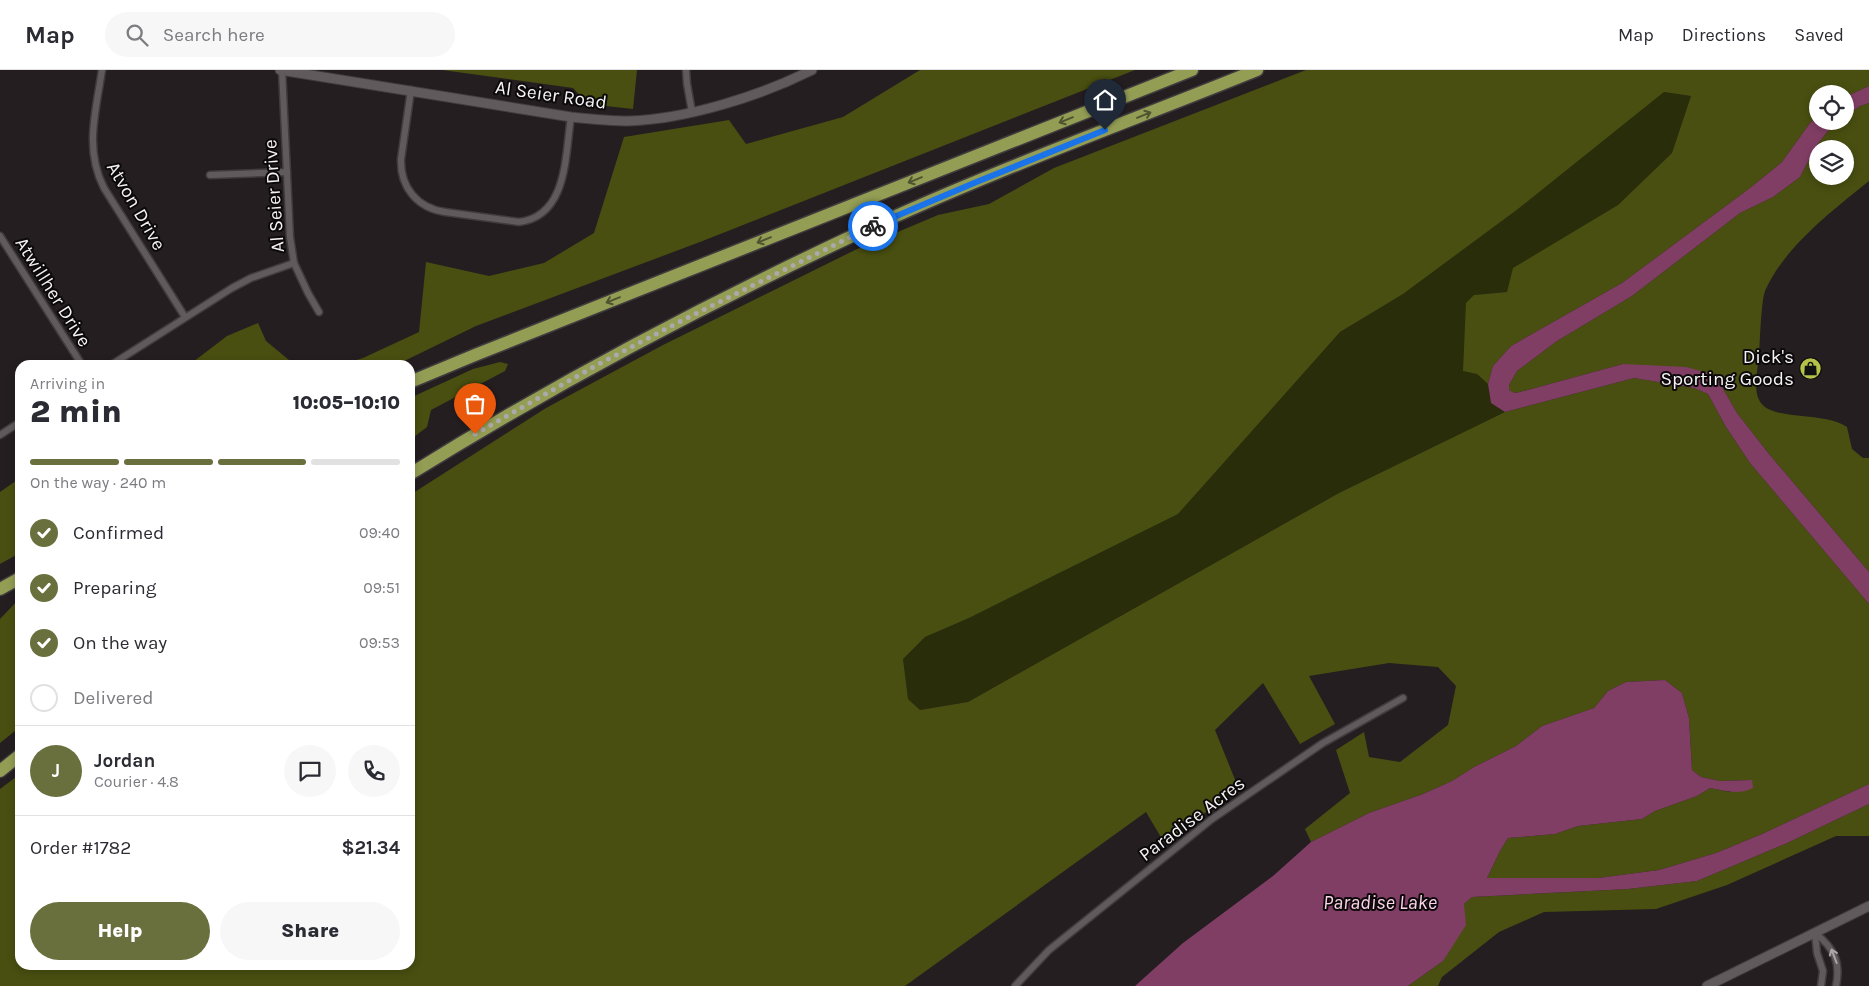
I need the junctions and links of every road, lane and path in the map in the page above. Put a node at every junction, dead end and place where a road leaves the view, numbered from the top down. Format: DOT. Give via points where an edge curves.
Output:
graph roads {
  1 [pos="102,70"];
  2 [pos="282,70"];
  3 [pos="686,70"];
  4 [pos="812,70"];
  5 [pos="1192,70"];
  6 [pos="1257,70"];
  7 [pos="411,90"];
  8 [pos="692,112"];
  9 [pos="571,117"];
  10 [pos="287,172"];
  11 [pos="210,175"];
  12 [pos="0,236"];
  13 [pos="294,263"];
  14 [pos="319,312"];
  15 [pos="185,317"];
  16 [pos="79,360"];
  17 [pos="119,360"];
  18 [pos="415,380"];
  19 [pos="15,425"];
  20 [pos="0,435"];
  21 [pos="415,471"];
  22 [pos="15,581"];
  23 [pos="0,589"];
  24 [pos="1403,698"];
  25 [pos="15,759"];
  26 [pos="0,771"];
  27 [pos="1869,906"];
  28 [pos="1815,933"];
  29 [pos="1015,986"];
  30 [pos="1707,986"];
  31 [pos="1821,986"];
  32 [pos="1836,986"];
  1 -- 15 [label="street, Atvon Drive" via="92,138 95,169"];
  2 -- 7 [label="street, Al Seier Road"];
  2 -- 10 [label="street, Al Seier Drive"];
  3 -- 8 [label="street"];
  4 -- 8 [label="street, Al Seier Road" via="742,98"];
  5 -- 18 [label="highway, one-way"];
  21 -- 6 [label="highway, one-way" via="597,365 864,230"];
  7 -- 9 [label="street, Al Seier Road"];
  7 -- 9 [label="street" via="401,168 406,187 412,194 426,207 440,212 518,222 540,214 552,202 560,185"];
  8 -- 9 [label="street, Al Seier Road" via="629,121"];
  10 -- 11 [label="street"];
  10 -- 13 [label="street, Al Seier Drive"];
  12 -- 16 [label="street, Atwillher Drive"];
  13 -- 14 [label="street, Al Seier Drive"];
  13 -- 15 [label="street" via="238,285"];
  15 -- 17 [label="street"];
  19 -- 20 [label="street"];
  22 -- 23 [label="highway"];
  24 -- 29 [label="street, Paradise Acres" via="1323,743 1212,819 1049,950"];
  25 -- 26 [label="highway"];
  27 -- 28 [label="street"];
  28 -- 30 [label="street"];
  28 -- 31 [label="street" via="1823,971"];
  32 -- 28 [label="street, one-way" via="1835,957 1826,942"];
}
